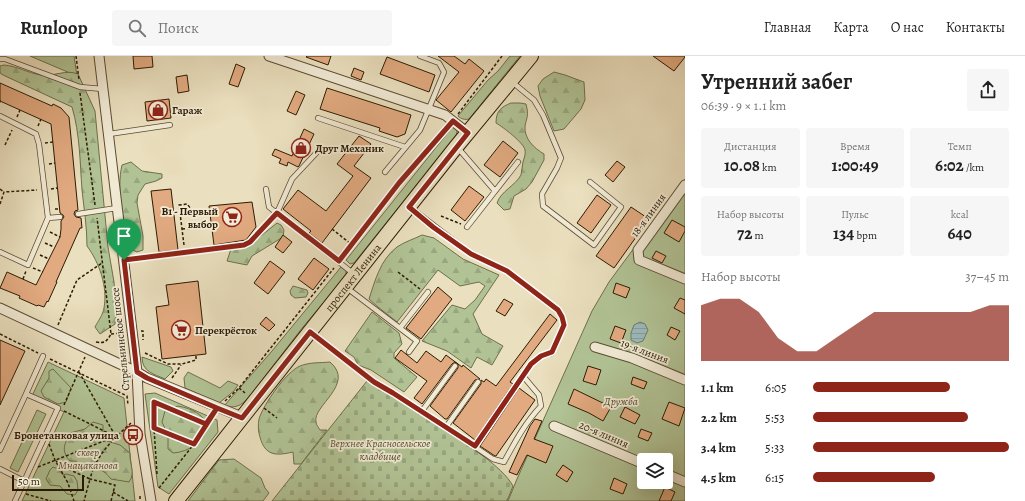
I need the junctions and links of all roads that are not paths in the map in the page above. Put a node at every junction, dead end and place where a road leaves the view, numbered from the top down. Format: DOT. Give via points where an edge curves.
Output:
graph roads {
  1 [pos="100,56"];
  2 [pos="269,56"];
  3 [pos="420,56"];
  4 [pos="531,56"];
  5 [pos="0,59"];
  6 [pos="510,80"];
  7 [pos="104,89"];
  8 [pos="428,110"];
  9 [pos="0,116"];
  10 [pos="318,118"];
  11 [pos="170,125"];
  12 [pos="468,133"];
  13 [pos="109,134"];
  14 [pos="405,147"];
  15 [pos="456,147"];
  16 [pos="320,149"];
  17 [pos="518,162"];
  18 [pos="385,172"];
  19 [pos="590,182"];
  20 [pos="685,185"];
  21 [pos="266,189"];
  22 [pos="495,191"];
  23 [pos="409,207"];
  24 [pos="118,208"];
  25 [pos="277,213"];
  26 [pos="78,214"];
  27 [pos="60,216"];
  28 [pos="48,218"];
  29 [pos="467,226"];
  30 [pos="260,231"];
  31 [pos="214,249"];
  32 [pos="0,252"];
  33 [pos="124,260"];
  34 [pos="356,275"];
  35 [pos="685,279"];
  36 [pos="346,287"];
  37 [pos="427,293"];
  38 [pos="0,308"];
  39 [pos="400,328"];
  40 [pos="310,332"];
  41 [pos="595,347"];
  42 [pos="409,352"];
  43 [pos="44,356"];
  44 [pos="455,366"];
  45 [pos="137,372"];
  46 [pos="523,376"];
  47 [pos="685,380"];
  48 [pos="478,382"];
  49 [pos="26,394"];
  50 [pos="422,411"];
  51 [pos="242,418"];
  52 [pos="554,426"];
  53 [pos="446,427"];
  54 [pos="475,446"];
  55 [pos="0,450"];
  56 [pos="637,461"];
  57 [pos="0,469"];
  58 [pos="673,477"];
  59 [pos="24,481"];
  60 [pos="685,482"];
  61 [pos="15,501"];
  62 [pos="151,501"];
  63 [pos="176,501"];
  1 -- 7 [label="street, Стрельнинское шоссе"];
  2 -- 8 [label="street"];
  3 -- 8 [label="lane" via="439,63 444,72"];
  4 -- 6 [label="main road, проспект Ленина"];
  5 -- 7 [label="lane" via="80,87"];
  6 -- 12 [label="main road, проспект Ленина"];
  6 -- 19 [label="lane" via="534,100 561,158 542,194 543,206 594,245 621,207"];
  7 -- 13 [label="street, Стрельнинское шоссе"];
  8 -- 12 [label="street" via="445,115"];
  8 -- 14 [label="lane" via="420,130"];
  9 -- 28 [label="lane" via="36,134"];
  10 -- 14 [label="lane"];
  11 -- 13 [label="lane"];
  12 -- 15 [label="main road, проспект Ленина"];
  13 -- 24 [label="street, Стрельнинское шоссе"];
  14 -- 18 [label="lane"];
  15 -- 22 [label="lane"];
  15 -- 23 [label="main road, проспект Ленина"];
  16 -- 25 [label="lane" via="292,179"];
  17 -- 22 [label="lane"];
  20 -- 35 [label="street, 18-я линия" via="638,250 639,260"];
  21 -- 25 [label="lane" via="269,208"];
  22 -- 29 [label="lane"];
  23 -- 34 [label="main road, проспект Ленина"];
  23 -- 46 [label="lane" via="471,254 507,271 558,310 564,325 552,352 531,364"];
  24 -- 26 [label="lane"];
  24 -- 33 [label="street, Стрельнинское шоссе"];
  25 -- 30 [label="lane"];
  25 -- 34 [label="lane"];
  27 -- 28 [label="lane"];
  28 -- 32 [label="lane" via="28,266"];
  31 -- 33 [label="lane"];
  33 -- 45 [label="street, Стрельнинское шоссе"];
  34 -- 36 [label="main road, проспект Ленина"];
  36 -- 39 [label="lane"];
  36 -- 40 [label="main road, проспект Ленина"];
  37 -- 39 [label="lane"];
  38 -- 45 [label="street"];
  39 -- 42 [label="lane" via="417,341"];
  40 -- 50 [label="lane" via="374,382"];
  40 -- 51 [label="main road, проспект Ленина"];
  41 -- 47 [label="street, 19-я линия" via="632,358"];
  43 -- 49 [label="lane"];
  44 -- 50 [label="lane"];
  45 -- 51 [label="street"];
  45 -- 62 [label="street, Стрельнинское шоссе" via="140,434"];
  46 -- 54 [label="lane"];
  46 -- 54 [label="lane" via="539,396 541,406 520,434 504,462 493,459"];
  48 -- 53 [label="lane"];
  49 -- 55 [label="lane"];
  49 -- 59 [label="lane" via="58,408"];
  50 -- 53 [label="lane"];
  51 -- 63 [label="main road, проспект Ленина"];
  52 -- 56 [label="street, 20-я линия"];
  53 -- 54 [label="lane"];
  57 -- 59 [label="lane"];
  58 -- 60 [label="street"];
  59 -- 61 [label="lane"];
}
